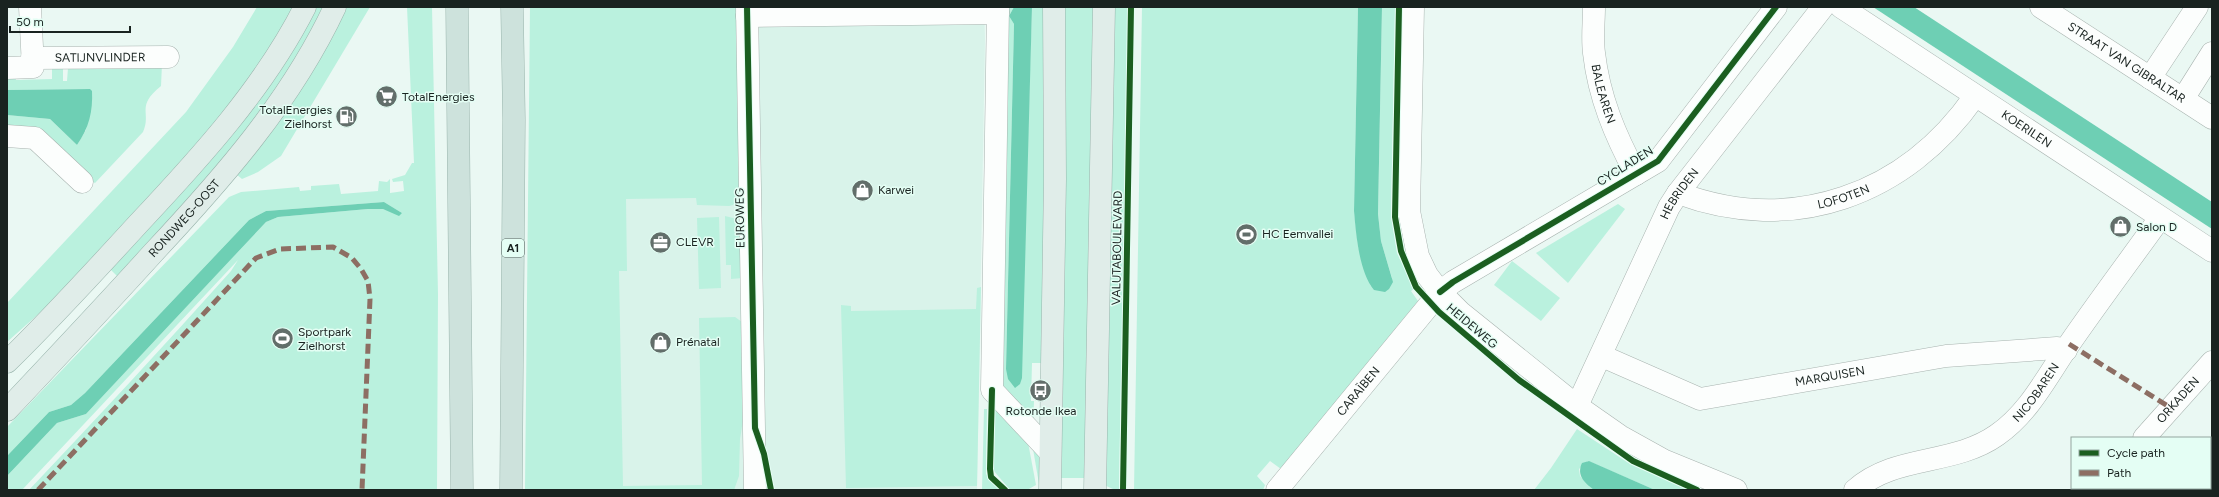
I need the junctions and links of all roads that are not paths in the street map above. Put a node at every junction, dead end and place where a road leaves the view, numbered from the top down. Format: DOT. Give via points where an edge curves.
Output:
graph roads {
  1 [pos="30,7"];
  2 [pos="305,7"];
  3 [pos="336,7"];
  4 [pos="457,7"];
  5 [pos="512,7"];
  6 [pos="1054,7"];
  7 [pos="1104,7"];
  8 [pos="1413,7"];
  9 [pos="1594,7"];
  10 [pos="1776,7"];
  11 [pos="1823,7"];
  12 [pos="1841,7"];
  13 [pos="2041,7"];
  14 [pos="2197,7"];
  15 [pos="998,10"];
  16 [pos="747,11"];
  17 [pos="2212,53"];
  18 [pos="168,57"];
  19 [pos="32,58"];
  20 [pos="7,68"];
  21 [pos="2150,78"];
  22 [pos="1975,96"];
  23 [pos="2182,99"];
  24 [pos="2212,118"];
  25 [pos="7,136"];
  26 [pos="1636,174"];
  27 [pos="82,182"];
  28 [pos="1678,193"];
  29 [pos="2160,218"];
  30 [pos="2212,251"];
  31 [pos="1440,292"];
  32 [pos="2066,350"];
  33 [pos="1602,356"];
  34 [pos="7,362"];
  35 [pos="2212,362"];
  36 [pos="1577,406"];
  37 [pos="7,410"];
  38 [pos="2145,437"];
  39 [pos="1050,452"];
  40 [pos="462,490"];
  41 [pos="511,490"];
  42 [pos="755,490"];
  43 [pos="1050,490"];
  44 [pos="1095,490"];
  45 [pos="1277,490"];
  46 [pos="1736,490"];
  47 [pos="1855,490"];
  1 -- 19 [label="street"];
  2 -- 34 [label="main road" via="293,31 231,119 183,176"];
  3 -- 37 [label="main road, RONDWEG-OOST" via="300,72 271,116 232,166"];
  4 -- 40 [label="highway"];
  5 -- 41 [label="highway, A1" via="514,128"];
  6 -- 39 [label="main road" via="1055,179"];
  7 -- 44 [label="main road, VALUTABOULEVARD"];
  8 -- 31 [label="street, HEIDEWEG" via="1409,211 1418,256"];
  9 -- 26 [label="street, BALEAREN" via="1594,52 1603,100 1616,137"];
  10 -- 26 [label="street, CYCLADEN" via="1658,161"];
  11 -- 28 [label="street, HEBRIDEN"];
  12 -- 22 [label="street, KOERILEN"];
  13 -- 21 [label="street, STRAAT VAN GIBRALTAR"];
  14 -- 21 [label="street"];
  15 -- 16 [label="street"];
  15 -- 39 [label="street" via="992,390"];
  16 -- 42 [label="street, EUROWEG"];
  17 -- 23 [label="street"];
  18 -- 19 [label="street, SATIJNVLINDER"];
  19 -- 20 [label="street" via="33,67"];
  21 -- 23 [label="street, STRAAT VAN GIBRALTAR"];
  22 -- 28 [label="street, LOFOTEN" via="1936,143 1916,160 1872,187 1842,200 1787,211 1753,210 1723,206"];
  22 -- 29 [label="street, KOERILEN"];
  23 -- 24 [label="street, STRAAT VAN GIBRALTAR"];
  25 -- 27 [label="street" via="35,138"];
  26 -- 31 [label="street, CYCLADEN"];
  28 -- 33 [label="street, HEBRIDEN" via="1669,207"];
  29 -- 30 [label="street, KOERILEN"];
  29 -- 32 [label="street, NICOBAREN"];
  31 -- 36 [label="street, HEIDEWEG" via="1460,312"];
  31 -- 45 [label="street, CARAÏBEN"];
  32 -- 33 [label="street, MARQUISEN" via="2057,348 1946,356 1700,399"];
  32 -- 47 [label="street, NICOBAREN" via="2035,397 2011,424 1997,435 1967,451 1906,464 1878,473"];
  33 -- 36 [label="street, HEBRIDEN"];
  35 -- 38 [label="street, ORKADEN"];
  36 -- 46 [label="street, HEIDEWEG" via="1641,449"];
  39 -- 43 [label="main road"];
}
